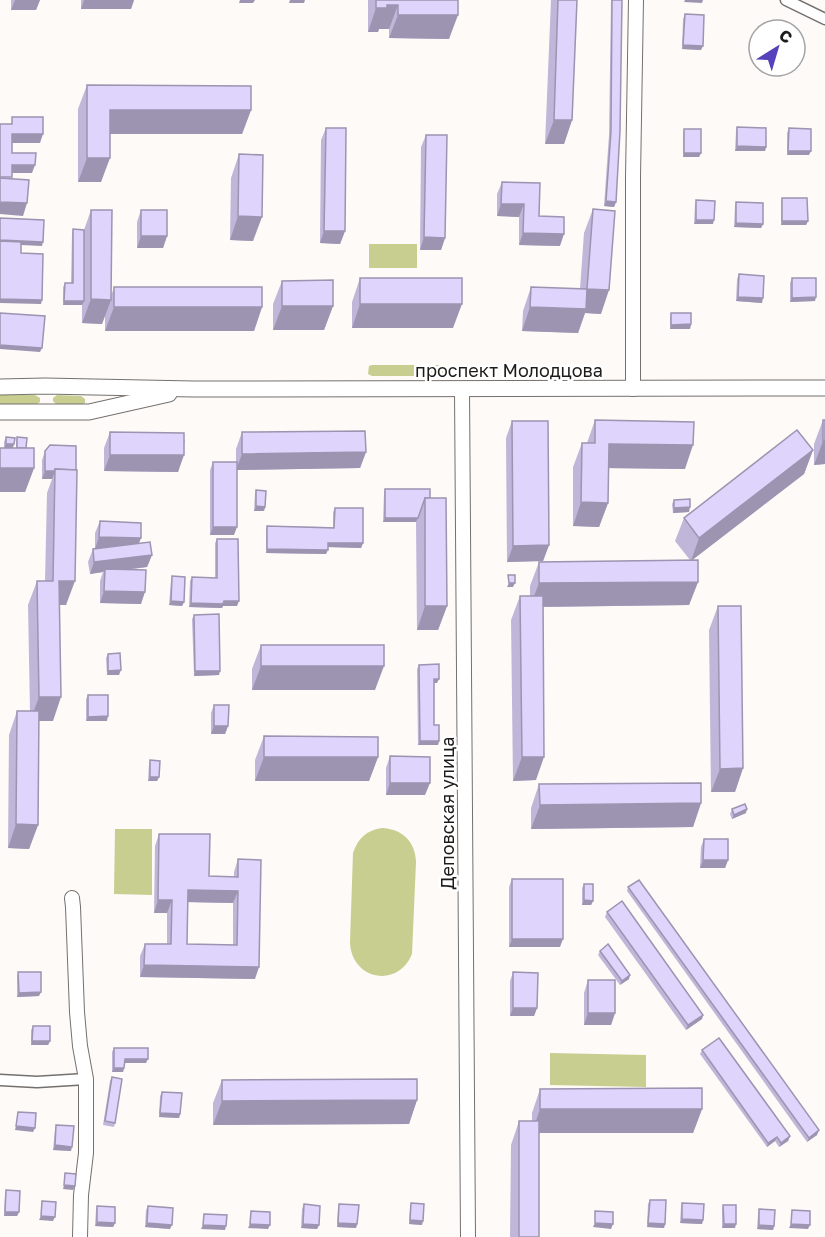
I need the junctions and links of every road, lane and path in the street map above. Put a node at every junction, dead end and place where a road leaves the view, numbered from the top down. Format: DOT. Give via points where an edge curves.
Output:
graph roads {
  1 [pos="636,0"];
  2 [pos="786,0"];
  3 [pos="825,19"];
  4 [pos="0,387"];
  5 [pos="825,388"];
  6 [pos="193,389"];
  7 [pos="462,389"];
  8 [pos="633,389"];
  9 [pos="0,412"];
  10 [pos="72,898"];
  11 [pos="86,1079"];
  12 [pos="0,1080"];
  13 [pos="80,1237"];
  14 [pos="468,1237"];
  1 -- 8 [label="street"];
  2 -- 3 [label="street"];
  4 -- 6 [label="main road, проспект Молодцова"];
  5 -- 8 [label="main road, проспект Молодцова"];
  6 -- 7 [label="main road, проспект Молодцова"];
  6 -- 9 [label="main road, проспект Молодцова" via="89,412"];
  7 -- 8 [label="main road, проспект Молодцова"];
  7 -- 14 [label="street, Деповская улица"];
  10 -- 11 [label="street" via="77,1012"];
  11 -- 12 [label="street"];
  11 -- 13 [label="street"];
}
